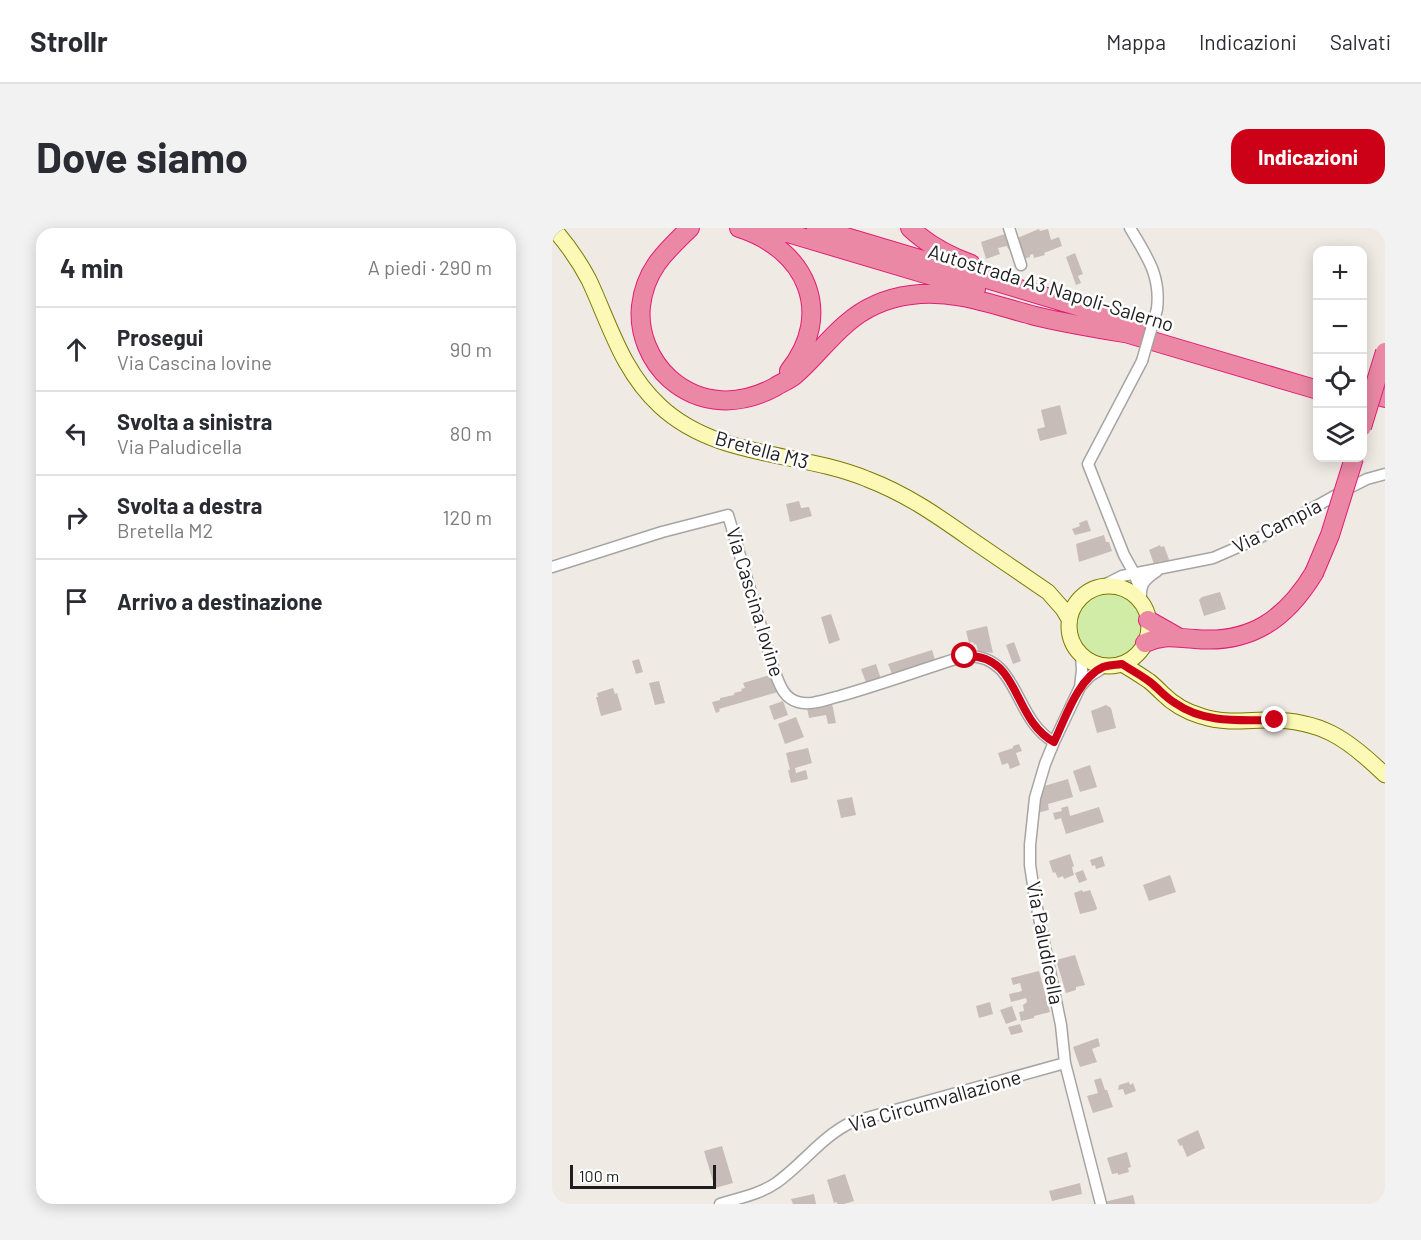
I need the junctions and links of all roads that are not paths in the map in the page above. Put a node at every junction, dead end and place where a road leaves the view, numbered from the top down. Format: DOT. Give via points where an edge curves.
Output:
graph roads {
  1 [pos="553,228"];
  2 [pos="690,228"];
  3 [pos="739,228"];
  4 [pos="771,228"];
  5 [pos="816,228"];
  6 [pos="910,228"];
  7 [pos="1009,228"];
  8 [pos="1130,228"];
  9 [pos="1021,265"];
  10 [pos="1126,327"];
  11 [pos="1385,352"];
  12 [pos="1313,376"];
  13 [pos="776,386"];
  14 [pos="1313,389"];
  15 [pos="1367,393"];
  16 [pos="1385,398"];
  17 [pos="1367,405"];
  18 [pos="1385,410"];
  19 [pos="1367,411"];
  20 [pos="1353,462"];
  21 [pos="1385,474"];
  22 [pos="1124,555"];
  23 [pos="552,567"];
  24 [pos="1166,568"];
  25 [pos="1134,573"];
  26 [pos="1106,584"];
  27 [pos="1048,592"];
  28 [pos="1083,595"];
  29 [pos="1141,596"];
  30 [pos="1069,619"];
  31 [pos="1148,620"];
  32 [pos="1180,637"];
  33 [pos="1143,646"];
  34 [pos="1081,654"];
  35 [pos="1122,664"];
  36 [pos="1106,666"];
  37 [pos="1150,682"];
  38 [pos="1080,687"];
  39 [pos="1054,742"];
  40 [pos="1385,775"];
  41 [pos="1065,1063"];
  42 [pos="720,1204"];
  43 [pos="1101,1204"];
  1 -- 27 [label="street, Bretella M3" via="589,281 633,374 678,419 716,440 830,467 896,490"];
  2 -- 13 [label="highway" via="656,262 642,293 641,327 652,358 677,385 712,399 741,400"];
  3 -- 13 [label="highway" via="768,240 794,262 811,304 804,348"];
  4 -- 10 [label="highway, Autostrada A3 Napoli-Salerno"];
  5 -- 10 [label="highway, Autostrada A3 Napoli-Salerno"];
  6 -- 10 [label="highway" via="945,253 1086,302"];
  7 -- 9 [label="street"];
  8 -- 22 [label="street, bridge" via="1156,278 1157,309 1142,361 1088,464"];
  10 -- 12 [label="highway, Autostrada A3 Napoli-Salerno"];
  10 -- 13 [label="highway" via="1078,325 962,296 910,295 878,303 862,312 792,377"];
  10 -- 14 [label="highway, Autostrada A3 Napoli-Salerno"];
  11 -- 19 [label="highway, bridge"];
  15 -- 16 [label="highway"];
  17 -- 18 [label="highway"];
  20 -- 32 [label="highway, bridge" via="1330,535 1314,573 1295,601 1270,623 1253,631 1224,639"];
  21 -- 24 [label="street, Via Campia" via="1367,479 1259,538 1213,558"];
  22 -- 25 [label="street"];
  22 -- 26 [label="street" via="1124,567"];
  23 -- 39 [label="street, Via Cascina Iovine" via="728,515 774,670 788,697 799,702 819,701 977,655 1002,669 1026,714 1044,737"];
  24 -- 25 [label="street, Via Campia"];
  24 -- 29 [label="street" via="1142,583"];
  25 -- 26 [label="street, Via Campia"];
  25 -- 29 [label="street"];
  26 -- 28 [label="street"];
  26 -- 29 [label="street"];
  27 -- 28 [label="street, Bretella M3"];
  27 -- 30 [label="street, Bretella M3"];
  28 -- 30 [label="street"];
  29 -- 31 [label="street"];
  30 -- 34 [label="street" via="1070,638"];
  31 -- 32 [label="highway"];
  31 -- 33 [label="street"];
  32 -- 33 [label="highway" via="1155,638"];
  33 -- 35 [label="street"];
  33 -- 37 [label="street"];
  34 -- 36 [label="street"];
  34 -- 38 [label="street, Via Paludicella"];
  35 -- 36 [label="street"];
  35 -- 37 [label="street"];
  36 -- 38 [label="street, Via Paludicella"];
  37 -- 40 [label="street" via="1175,704 1203,717 1309,724 1342,738"];
  38 -- 39 [label="street, Via Paludicella"];
  39 -- 41 [label="street, Via Paludicella" via="1035,798 1030,865"];
  41 -- 42 [label="street, Via Circumvallazione" via="852,1122 771,1186"];
  41 -- 43 [label="street, Via Paludicella"];
}
